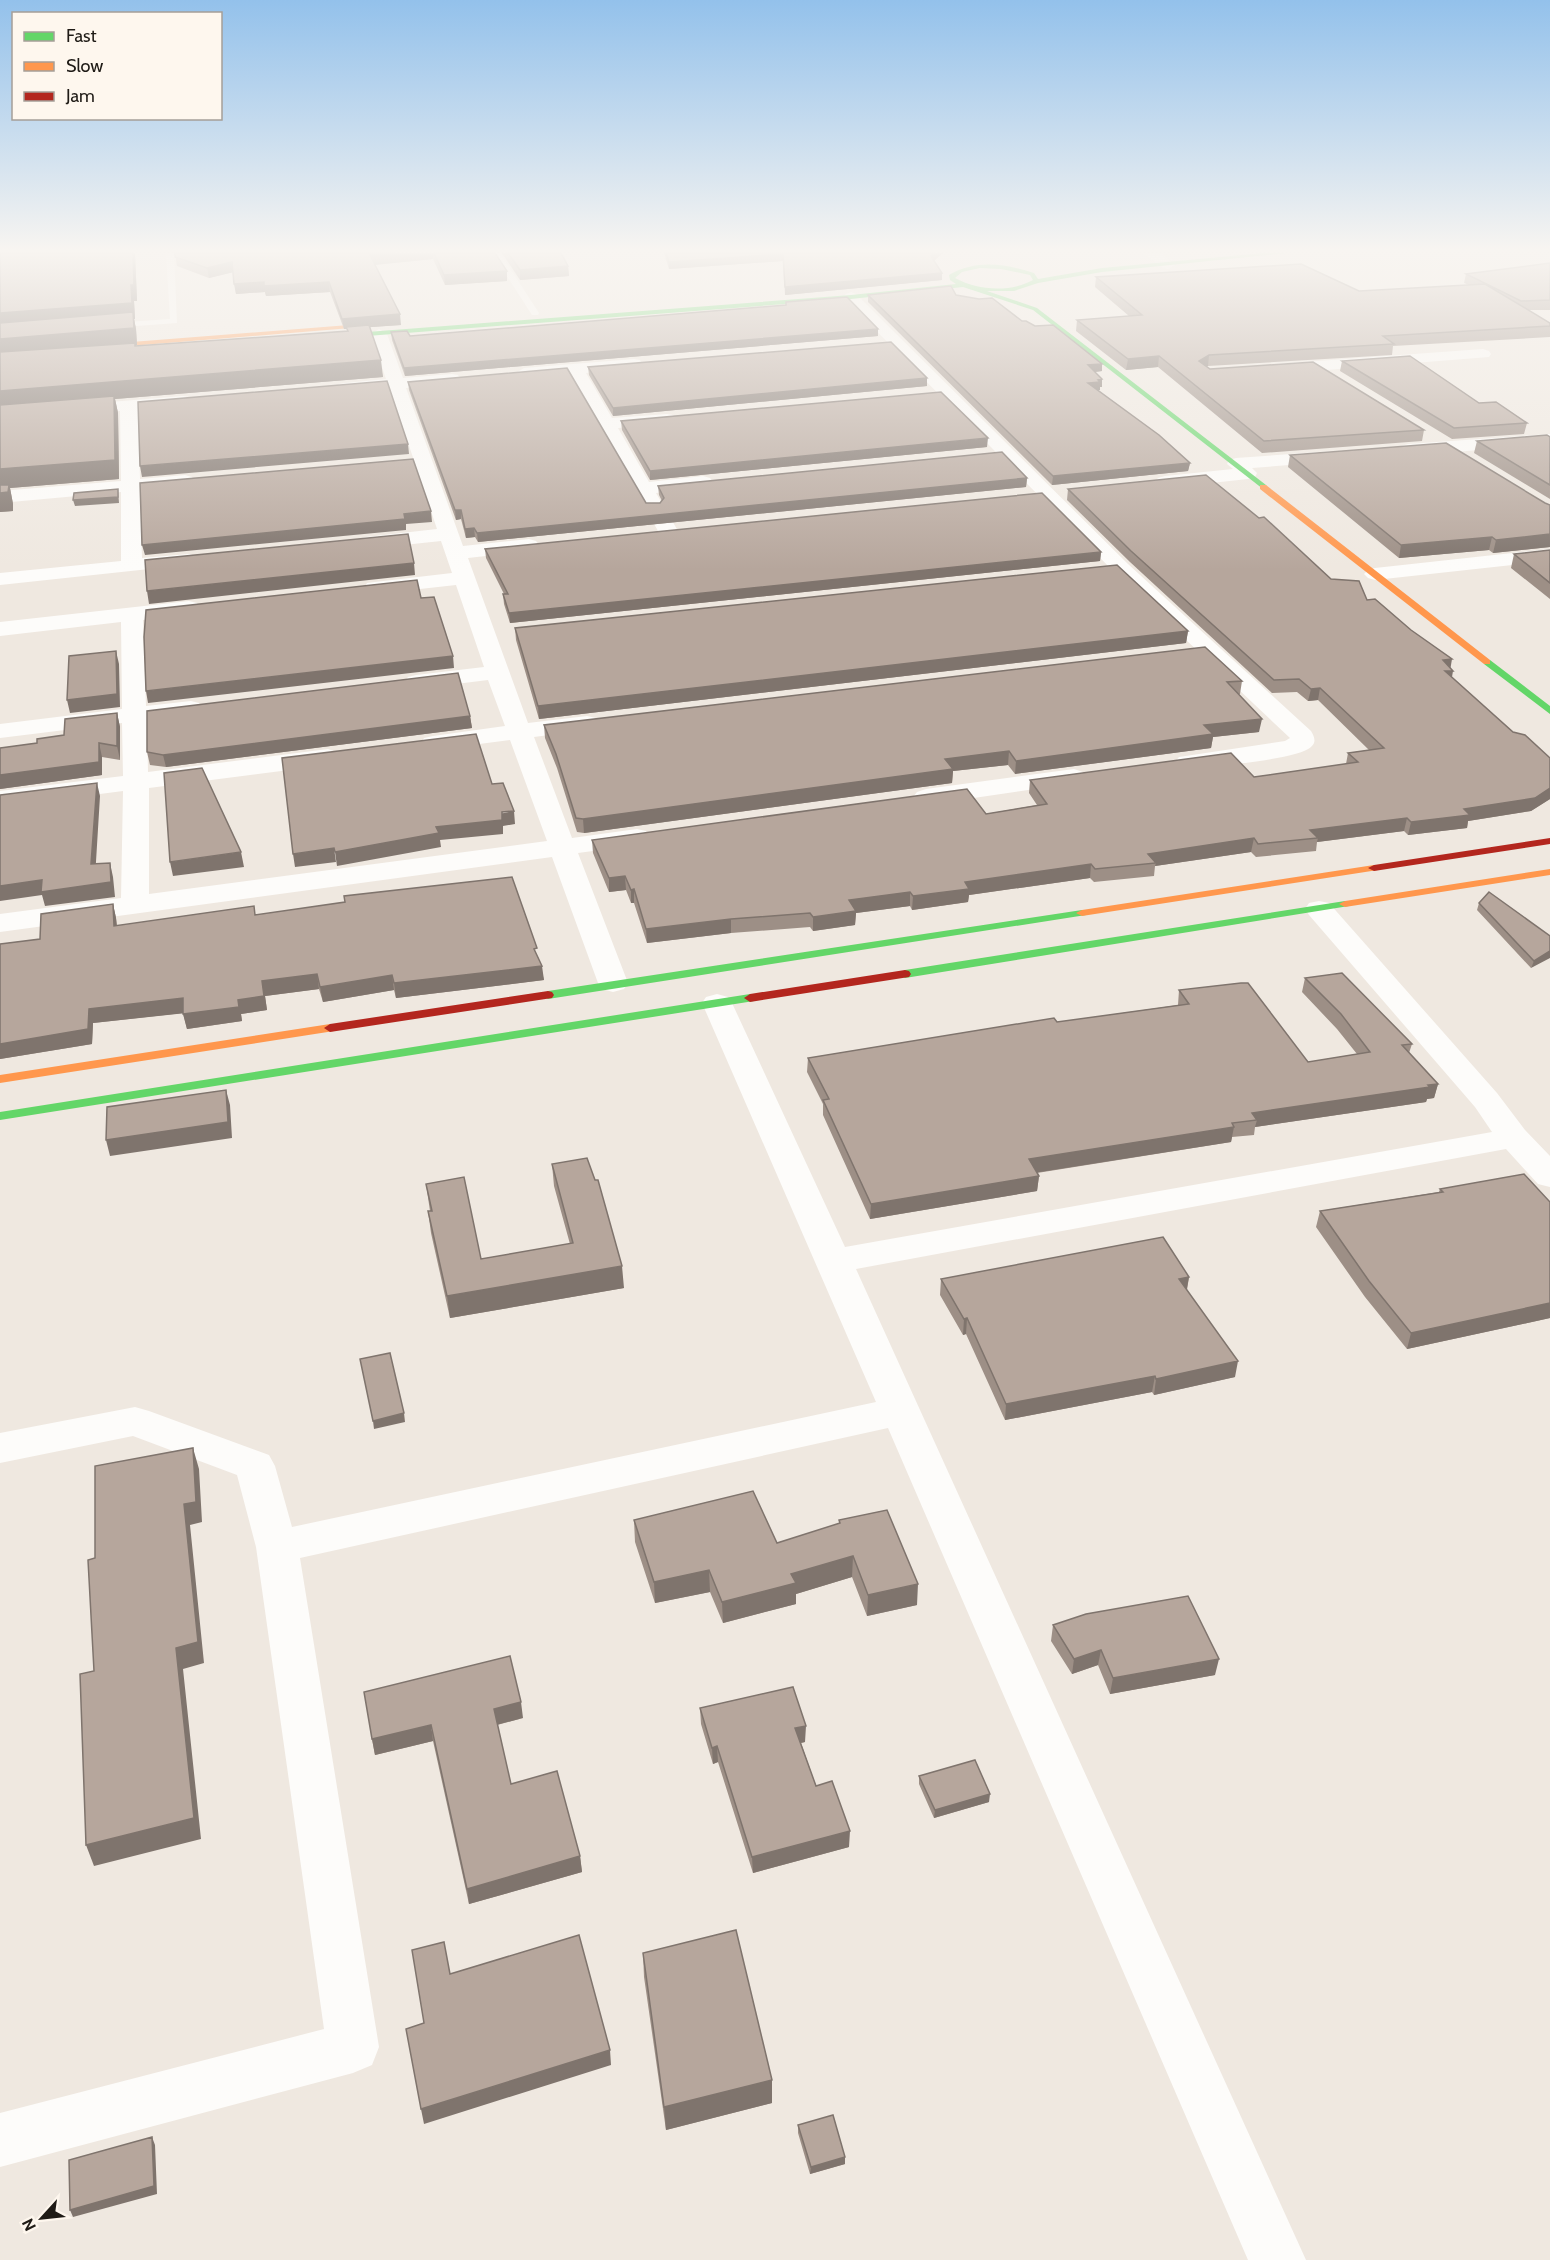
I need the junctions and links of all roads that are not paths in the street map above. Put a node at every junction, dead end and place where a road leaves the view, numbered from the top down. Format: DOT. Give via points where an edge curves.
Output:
graph roads {
  1 [pos="387,358"];
  2 [pos="899,358"];
  3 [pos="1099,358"];
  4 [pos="1421,358"];
  5 [pos="646,363"];
  6 [pos="1316,366"];
  7 [pos="575,369"];
  8 [pos="1262,370"];
  9 [pos="508,375"];
  10 [pos="474,377"];
  11 [pos="396,384"];
  12 [pos="1346,385"];
  13 [pos="325,389"];
  14 [pos="198,400"];
  15 [pos="129,405"];
  16 [pos="0,416"];
  17 [pos="688,417"];
  18 [pos="606,424"];
  19 [pos="1417,429"];
  20 [pos="1550,439"];
  21 [pos="1448,447"];
  22 [pos="1389,452"];
  23 [pos="1354,455"];
  24 [pos="423,461"];
  25 [pos="400,463"];
  26 [pos="1476,464"];
  27 [pos="1242,469"];
  28 [pos="201,480"];
  29 [pos="725,480"];
  30 [pos="1142,484"];
  31 [pos="130,486"];
  32 [pos="643,488"];
  33 [pos="0,497"];
  34 [pos="692,529"];
  35 [pos="668,531"];
  36 [pos="644,534"];
  37 [pos="550,543"];
  38 [pos="452,544"];
  39 [pos="342,545"];
  40 [pos="1550,555"];
  41 [pos="214,558"];
  42 [pos="132,566"];
  43 [pos="1375,574"];
  44 [pos="464,578"];
  45 [pos="0,579"];
  46 [pos="357,590"];
  47 [pos="215,605"];
  48 [pos="132,614"];
  49 [pos="0,629"];
  50 [pos="508,633"];
  51 [pos="484,635"];
  52 [pos="497,672"];
  53 [pos="391,684"];
  54 [pos="215,705"];
  55 [pos="1550,711"];
  56 [pos="133,715"];
  57 [pos="614,720"];
  58 [pos="0,731"];
  59 [pos="519,731"];
  60 [pos="414,745"];
  61 [pos="356,753"];
  62 [pos="1162,765"];
  63 [pos="1091,775"];
  64 [pos="136,783"];
  65 [pos="0,799"];
  66 [pos="902,801"];
  67 [pos="655,834"];
  68 [pos="1550,841"];
  69 [pos="560,847"];
  70 [pos="1550,872"];
  71 [pos="135,905"];
  72 [pos="1319,909"];
  73 [pos="0,924"];
  74 [pos="613,983"];
  75 [pos="717,1003"];
  76 [pos="0,1079"];
  77 [pos="0,1116"];
  78 [pos="1513,1137"];
  79 [pos="1550,1176"];
  80 [pos="834,1261"];
  81 [pos="900,1411"];
  82 [pos="0,1448"];
  83 [pos="277,1547"];
  84 [pos="0,2140"];
  85 [pos="1277,2260"];
  1 -- 11 [label="street"];
  2 -- 62 [label="street" via="995,454 1047,494 1109,569 1195,651 1302,736 1302,742 1291,748"];
  3 -- 27 [label="street"];
  4 -- 6 [label="street"];
  5 -- 7 [label="street"];
  6 -- 8 [label="street"];
  6 -- 12 [label="street"];
  7 -- 9 [label="street"];
  7 -- 18 [label="street"];
  10 -- 11 [label="street"];
  11 -- 13 [label="street"];
  11 -- 24 [label="street"];
  14 -- 15 [label="street"];
  15 -- 16 [label="street"];
  15 -- 31 [label="street"];
  17 -- 18 [label="street"];
  18 -- 32 [label="street"];
  19 -- 21 [label="street"];
  20 -- 21 [label="street"];
  21 -- 22 [label="street"];
  21 -- 26 [label="street"];
  23 -- 27 [label="street"];
  24 -- 25 [label="street"];
  24 -- 38 [label="street"];
  27 -- 30 [label="street"];
  27 -- 43 [label="street"];
  28 -- 31 [label="street"];
  29 -- 32 [label="street"];
  31 -- 33 [label="street"];
  31 -- 42 [label="street"];
  32 -- 35 [label="street"];
  34 -- 35 [label="street"];
  35 -- 36 [label="street"];
  37 -- 38 [label="street"];
  38 -- 39 [label="street"];
  38 -- 44 [label="street"];
  40 -- 43 [label="street"];
  41 -- 42 [label="street"];
  42 -- 45 [label="street"];
  43 -- 55 [label="street"];
  44 -- 46 [label="street"];
  44 -- 51 [label="street"];
  47 -- 48 [label="street"];
  48 -- 49 [label="street"];
  48 -- 56 [label="street"];
  50 -- 51 [label="street"];
  51 -- 52 [label="street"];
  52 -- 53 [label="street"];
  52 -- 59 [label="street"];
  54 -- 56 [label="street"];
  56 -- 58 [label="street"];
  56 -- 64 [label="street"];
  57 -- 59 [label="street"];
  59 -- 60 [label="street"];
  59 -- 69 [label="street"];
  61 -- 64 [label="street"];
  63 -- 66 [label="street"];
  64 -- 65 [label="street"];
  64 -- 71 [label="street"];
  67 -- 69 [label="street"];
  68 -- 74 [label="street"];
  69 -- 71 [label="street"];
  69 -- 74 [label="street"];
  70 -- 72 [label="street"];
  71 -- 73 [label="street"];
  72 -- 75 [label="street"];
  72 -- 78 [label="street" via="1486,1100"];
  74 -- 76 [label="street"];
  75 -- 77 [label="street"];
  75 -- 80 [label="street"];
  78 -- 79 [label="street"];
  78 -- 80 [label="street"];
  80 -- 81 [label="street"];
  81 -- 83 [label="street"];
  81 -- 85 [label="street"];
  82 -- 83 [label="street" via="135,1421 255,1466"];
  83 -- 84 [label="street" via="353,2046"];
}
